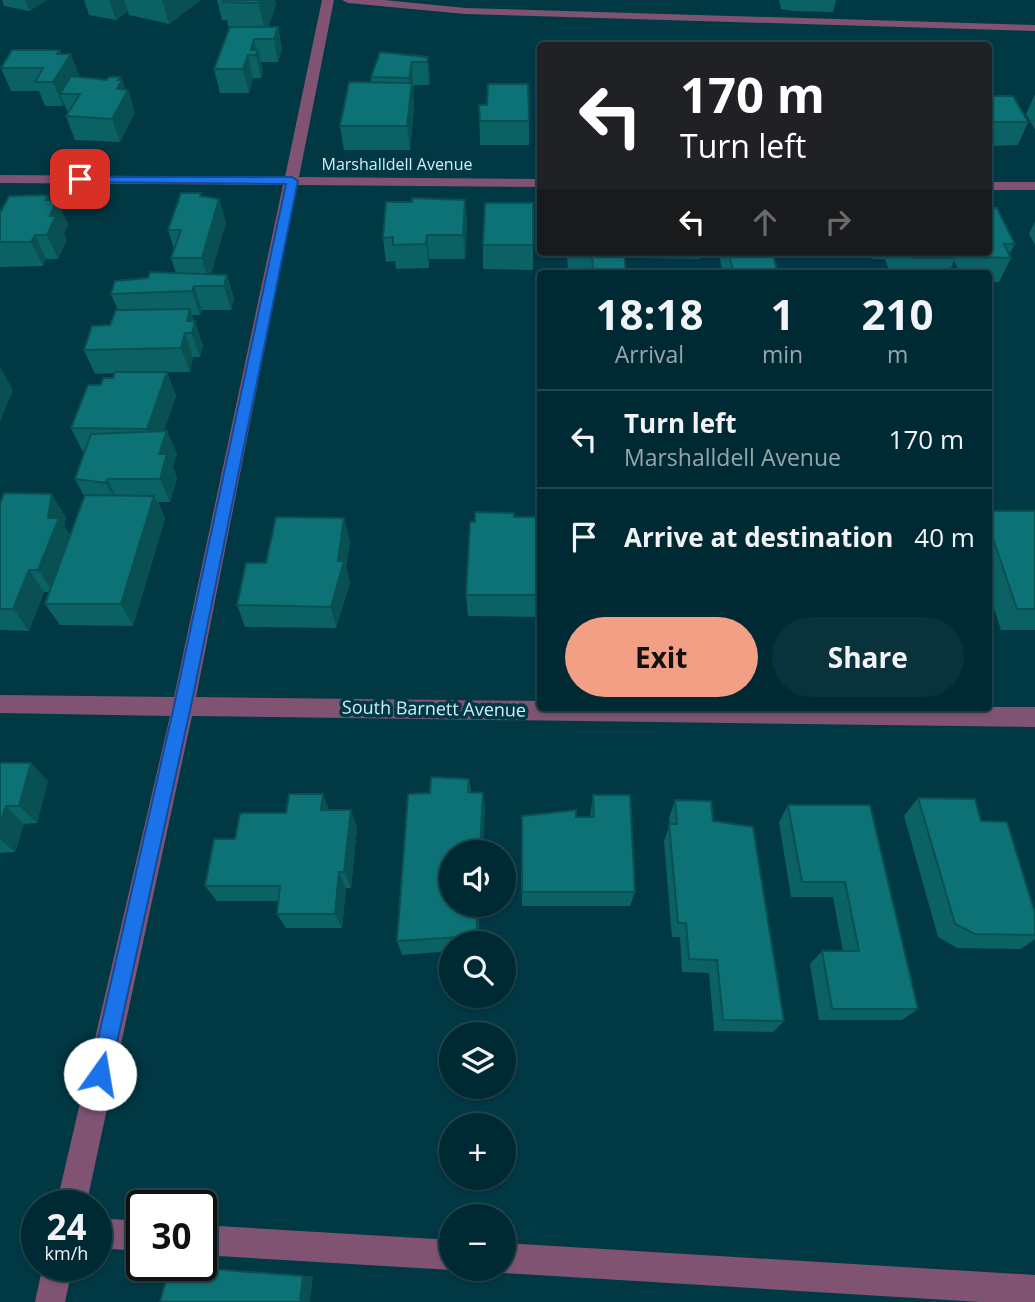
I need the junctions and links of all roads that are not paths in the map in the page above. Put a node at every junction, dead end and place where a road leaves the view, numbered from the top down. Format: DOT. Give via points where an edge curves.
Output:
graph roads {
  1 [pos="328,0"];
  2 [pos="348,0"];
  3 [pos="1035,28"];
  4 [pos="0,179"];
  5 [pos="292,181"];
  6 [pos="537,183"];
  7 [pos="992,186"];
  8 [pos="1035,186"];
  9 [pos="0,704"];
  10 [pos="183,706"];
  11 [pos="537,711"];
  12 [pos="570,711"];
  13 [pos="1035,717"];
  14 [pos="75,1190"];
  15 [pos="217,1241"];
  16 [pos="439,1254"];
  17 [pos="516,1259"];
  18 [pos="55,1281"];
  19 [pos="1035,1290"];
  20 [pos="50,1302"];
  1 -- 5 [label="street"];
  2 -- 3 [label="street" via="465,11"];
  4 -- 5 [label="street, Marshalldell Avenue"];
  5 -- 6 [label="street, Marshalldell Avenue"];
  5 -- 10 [label="street"];
  7 -- 8 [label="street"];
  9 -- 10 [label="street, South Barnett Avenue"];
  10 -- 11 [label="street, South Barnett Avenue"];
  10 -- 14 [label="street"];
  12 -- 13 [label="street, South Barnett Avenue"];
  15 -- 16 [label="street"];
  17 -- 19 [label="street"];
  18 -- 20 [label="street"];
}
